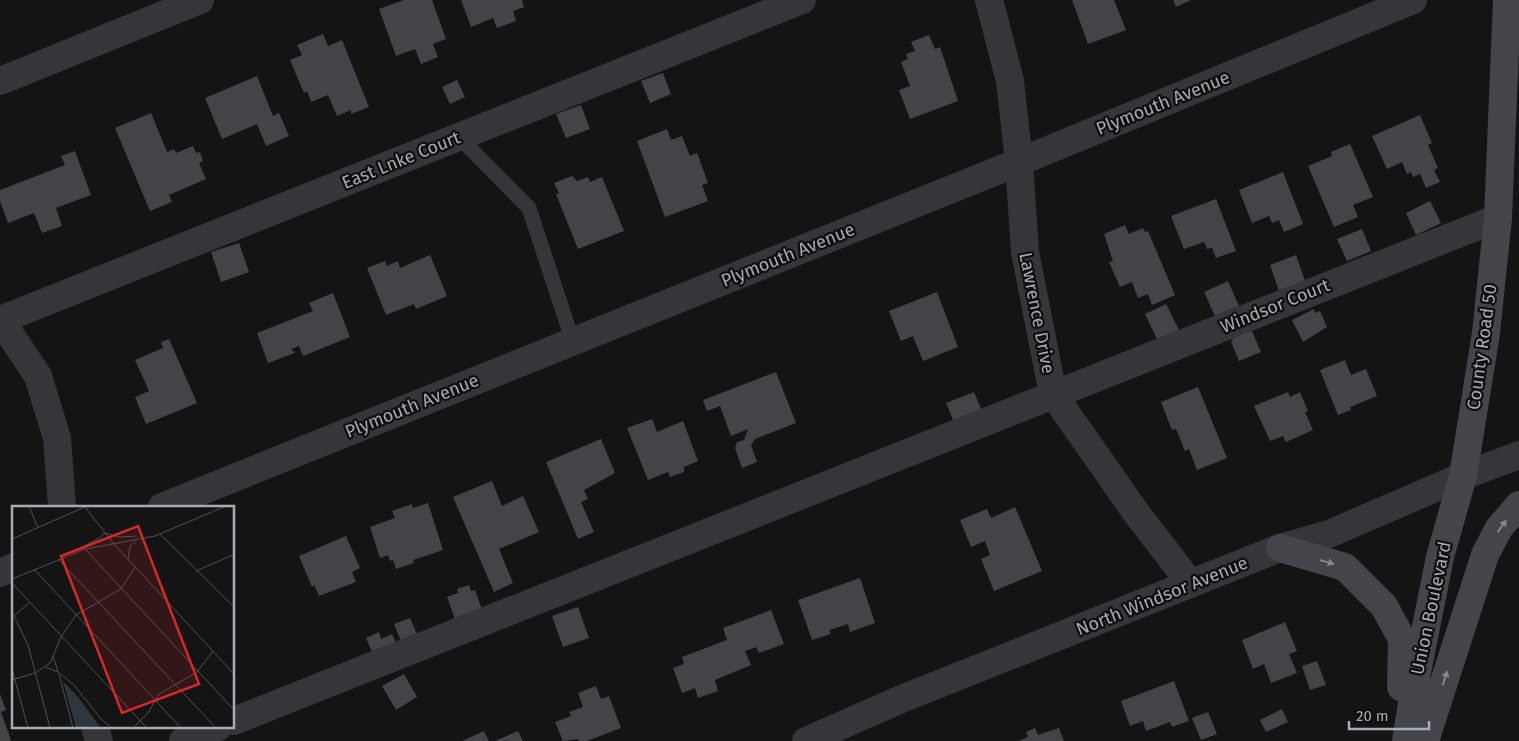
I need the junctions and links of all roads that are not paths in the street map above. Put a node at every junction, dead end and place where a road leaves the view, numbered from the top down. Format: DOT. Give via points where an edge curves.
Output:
graph roads {
  1 [pos="200,0"];
  2 [pos="802,0"];
  3 [pos="989,0"];
  4 [pos="1413,0"];
  5 [pos="1507,9"];
  6 [pos="0,81"];
  7 [pos="459,137"];
  8 [pos="1519,137"];
  9 [pos="1019,162"];
  10 [pos="1498,218"];
  11 [pos="0,319"];
  12 [pos="573,342"];
  13 [pos="1053,394"];
  14 [pos="1519,455"];
  15 [pos="1463,476"];
  16 [pos="1519,505"];
  17 [pos="62,506"];
  18 [pos="164,506"];
  19 [pos="1280,548"];
  20 [pos="12,568"];
  21 [pos="0,573"];
  22 [pos="1191,584"];
  23 [pos="235,721"];
  24 [pos="95,728"];
  25 [pos="216,728"];
  26 [pos="98,741"];
  27 [pos="183,741"];
  28 [pos="806,741"];
  29 [pos="1400,741"];
  30 [pos="1406,741"];
  31 [pos="1425,741"];
  1 -- 6 [label="street"];
  2 -- 7 [label="street, East Lnke Court"];
  3 -- 9 [label="street, Lawrence Drive" via="1010,81"];
  4 -- 9 [label="street, Plymouth Avenue"];
  5 -- 8 [label="main road"];
  5 -- 10 [label="main road"];
  7 -- 11 [label="street, East Lnke Court"];
  7 -- 12 [label="lane" via="529,208"];
  9 -- 12 [label="street, Plymouth Avenue"];
  9 -- 13 [label="street, Lawrence Drive" via="1025,252"];
  10 -- 13 [label="street, Windsor Court"];
  10 -- 15 [label="main road, County Road 50" via="1486,333"];
  11 -- 17 [label="street" via="38,376 57,438"];
  12 -- 18 [label="street, Plymouth Avenue"];
  13 -- 22 [label="street, Lawrence Drive" via="1137,514"];
  13 -- 23 [label="street, Windsor Court"];
  14 -- 15 [label="street, North Windsor Avenue"];
  15 -- 19 [label="street, North Windsor Avenue" via="1329,534"];
  15 -- 30 [label="main road, Union Boulevard" via="1440,558"];
  31 -- 16 [label="main road, one-way" via="1485,555 1499,528"];
  19 -- 22 [label="street, North Windsor Avenue"];
  19 -- 29 [label="main road, one-way" via="1344,566 1384,606 1402,640"];
  20 -- 21 [label="street"];
  22 -- 28 [label="street, North Windsor Avenue" via="899,700"];
  24 -- 26 [label="street"];
  25 -- 27 [label="street"];
}
